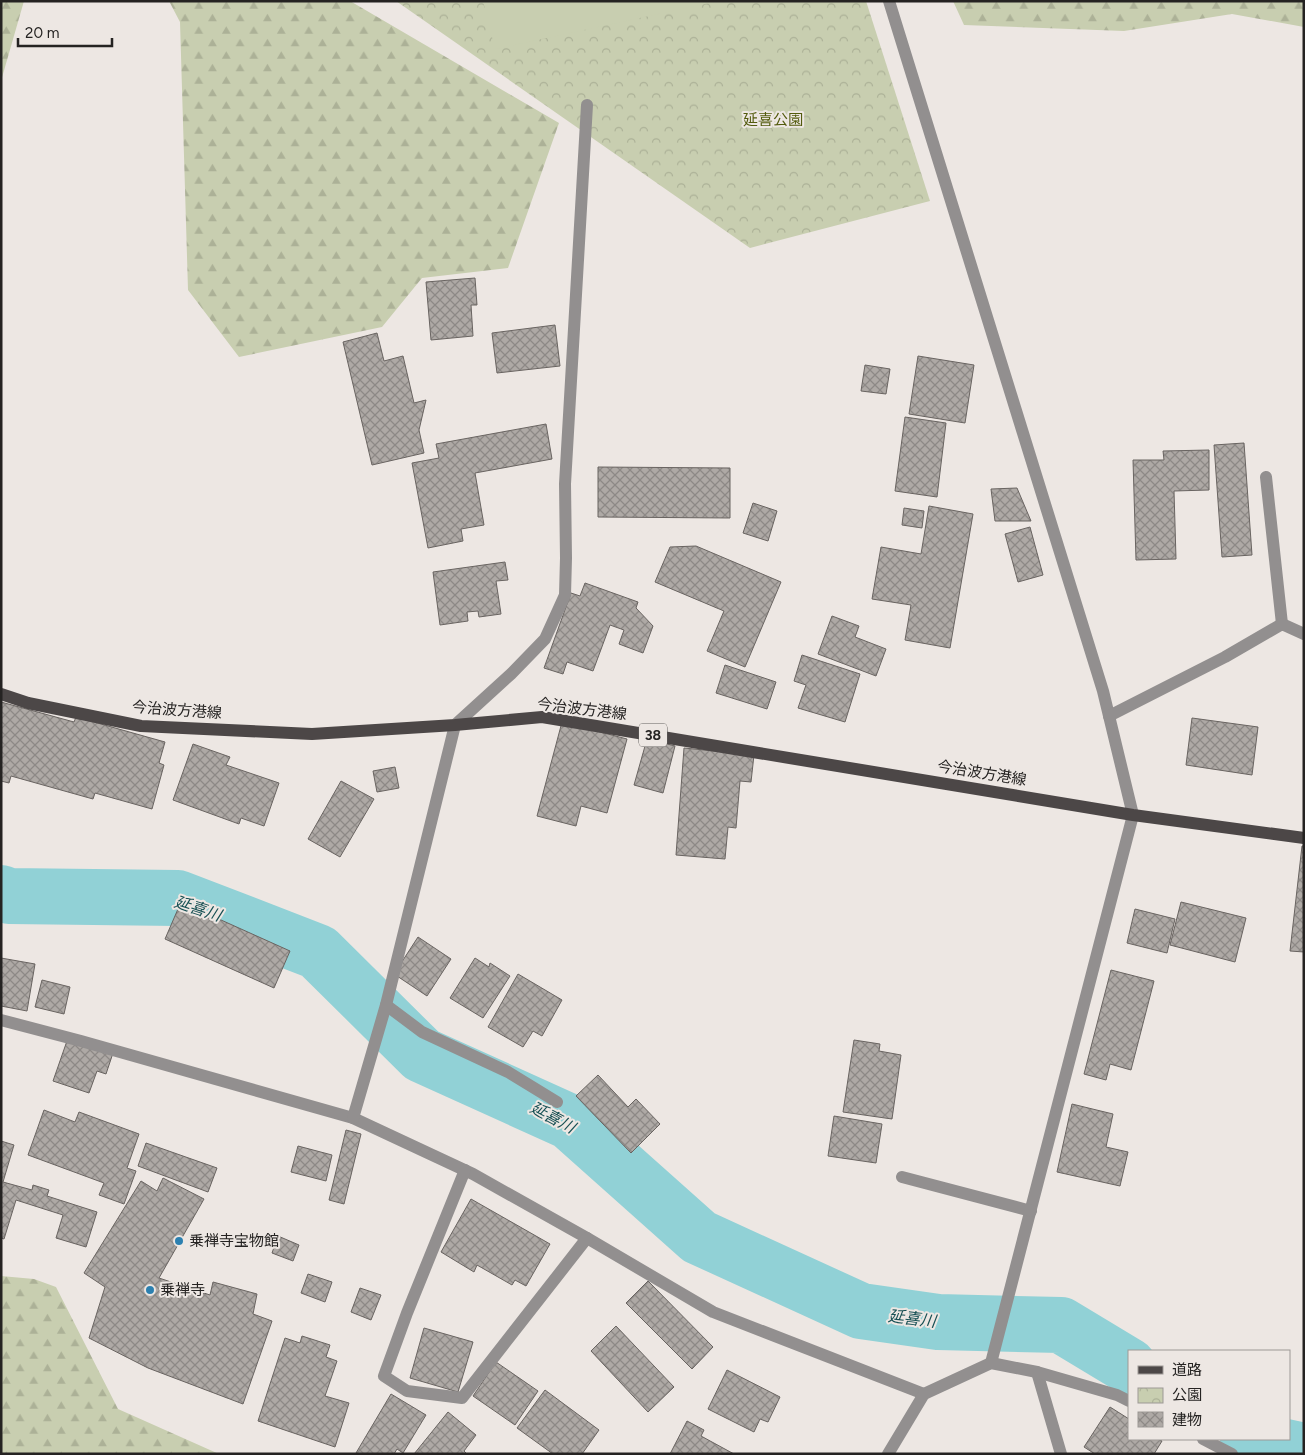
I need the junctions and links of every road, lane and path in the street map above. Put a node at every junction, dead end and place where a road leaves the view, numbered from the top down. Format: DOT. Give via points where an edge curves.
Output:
graph roads {
  1 [pos="889,1"];
  2 [pos="587,105"];
  3 [pos="1266,477"];
  4 [pos="1282,624"];
  5 [pos="1304,634"];
  6 [pos="1,694"];
  7 [pos="1109,716"];
  8 [pos="455,725"];
  9 [pos="1133,815"];
  10 [pos="1304,838"];
  11 [pos="386,1005"];
  12 [pos="1,1020"];
  13 [pos="557,1102"];
  14 [pos="353,1118"];
  15 [pos="465,1170"];
  16 [pos="902,1177"];
  17 [pos="1031,1212"];
  18 [pos="587,1238"];
  19 [pos="991,1363"];
  20 [pos="1037,1372"];
  21 [pos="924,1394"];
  22 [pos="1128,1401"];
  23 [pos="1205,1440"];
  24 [pos="888,1454"];
  25 [pos="1061,1454"];
  26 [pos="1232,1454"];
  1 -- 7 [label="street"];
  2 -- 8 [label="street" via="564,484 566,595 545,639"];
  3 -- 4 [label="street"];
  4 -- 5 [label="street"];
  4 -- 7 [label="street"];
  6 -- 8 [label="main road, 今治波方港線 / 38" via="28,703 141,726 312,734"];
  7 -- 9 [label="street"];
  8 -- 9 [label="main road, 今治波方港線 / 38" via="542,717"];
  8 -- 11 [label="street"];
  9 -- 10 [label="main road, 今治波方港線 / 38"];
  9 -- 17 [label="street"];
  11 -- 13 [label="street" via="422,1032 508,1072"];
  11 -- 14 [label="street"];
  12 -- 14 [label="street"];
  14 -- 15 [label="street"];
  15 -- 18 [label="street"];
  15 -- 18 [label="street" via="384,1376 407,1391 462,1398"];
  16 -- 17 [label="street"];
  17 -- 19 [label="street"];
  18 -- 21 [label="street" via="713,1312"];
  19 -- 20 [label="street"];
  19 -- 21 [label="street"];
  20 -- 22 [label="street"];
  20 -- 25 [label="street"];
  21 -- 24 [label="street"];
  23 -- 26 [label="street"];
}
